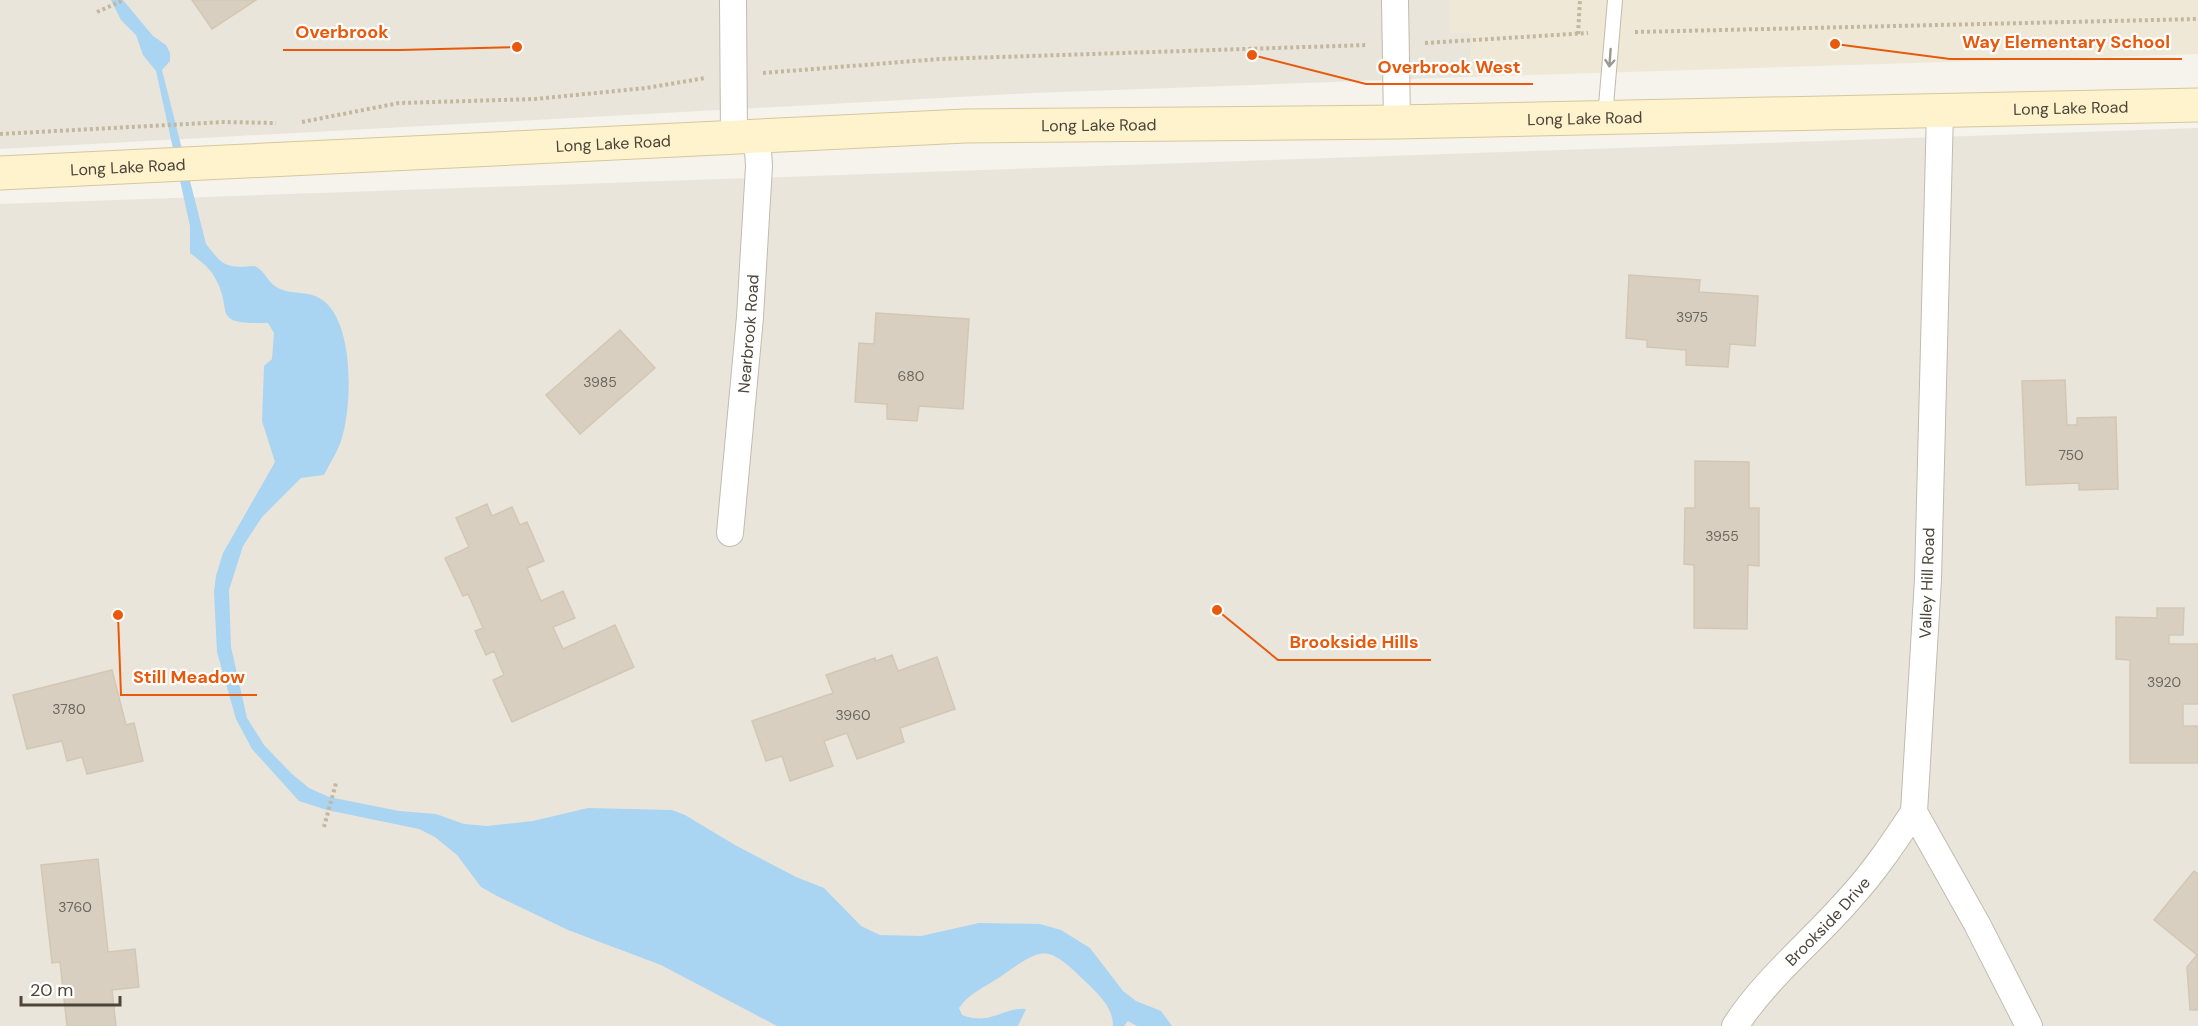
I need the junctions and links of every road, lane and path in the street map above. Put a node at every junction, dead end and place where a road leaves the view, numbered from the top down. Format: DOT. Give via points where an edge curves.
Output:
graph roads {
  1 [pos="124,0"];
  2 [pos="733,0"];
  3 [pos="1395,0"];
  4 [pos="1580,0"];
  5 [pos="1615,0"];
  6 [pos="97,12"];
  7 [pos="2198,19"];
  8 [pos="1612,33"];
  9 [pos="1578,34"];
  10 [pos="1433,43"];
  11 [pos="1360,45"];
  12 [pos="759,73"];
  13 [pos="706,78"];
  14 [pos="2198,105"];
  15 [pos="1940,111"];
  16 [pos="1605,118"];
  17 [pos="1397,122"];
  18 [pos="282,124"];
  19 [pos="294,124"];
  20 [pos="0,134"];
  21 [pos="746,136"];
  22 [pos="0,173"];
  23 [pos="730,532"];
  24 [pos="336,783"];
  25 [pos="1914,812"];
  26 [pos="324,827"];
  27 [pos="1735,1026"];
  28 [pos="2029,1026"];
  1 -- 6 [label="path"];
  2 -- 21 [label="street, Nearbrook Road"];
  3 -- 17 [label="street"];
  4 -- 9 [label="path"];
  5 -- 8 [label="lane"];
  7 -- 8 [label="path"];
  8 -- 9 [label="path"];
  8 -- 16 [label="lane, one-way"];
  9 -- 10 [label="path"];
  11 -- 12 [label="path" via="939,58"];
  13 -- 19 [label="path" via="535,99 399,103"];
  14 -- 15 [label="main road, Long Lake Road"];
  15 -- 16 [label="main road, Long Lake Road"];
  15 -- 25 [label="street, Valley Hill Road" via="1928,579"];
  16 -- 17 [label="main road, Long Lake Road"];
  17 -- 21 [label="main road, Long Lake Road" via="965,126"];
  18 -- 20 [label="path" via="224,122"];
  21 -- 22 [label="main road, Long Lake Road"];
  21 -- 23 [label="street, Nearbrook Road" via="759,166"];
  24 -- 26 [label="path"];
  25 -- 27 [label="street, Brookside Drive" via="1851,898"];
  25 -- 28 [label="street"];
}
